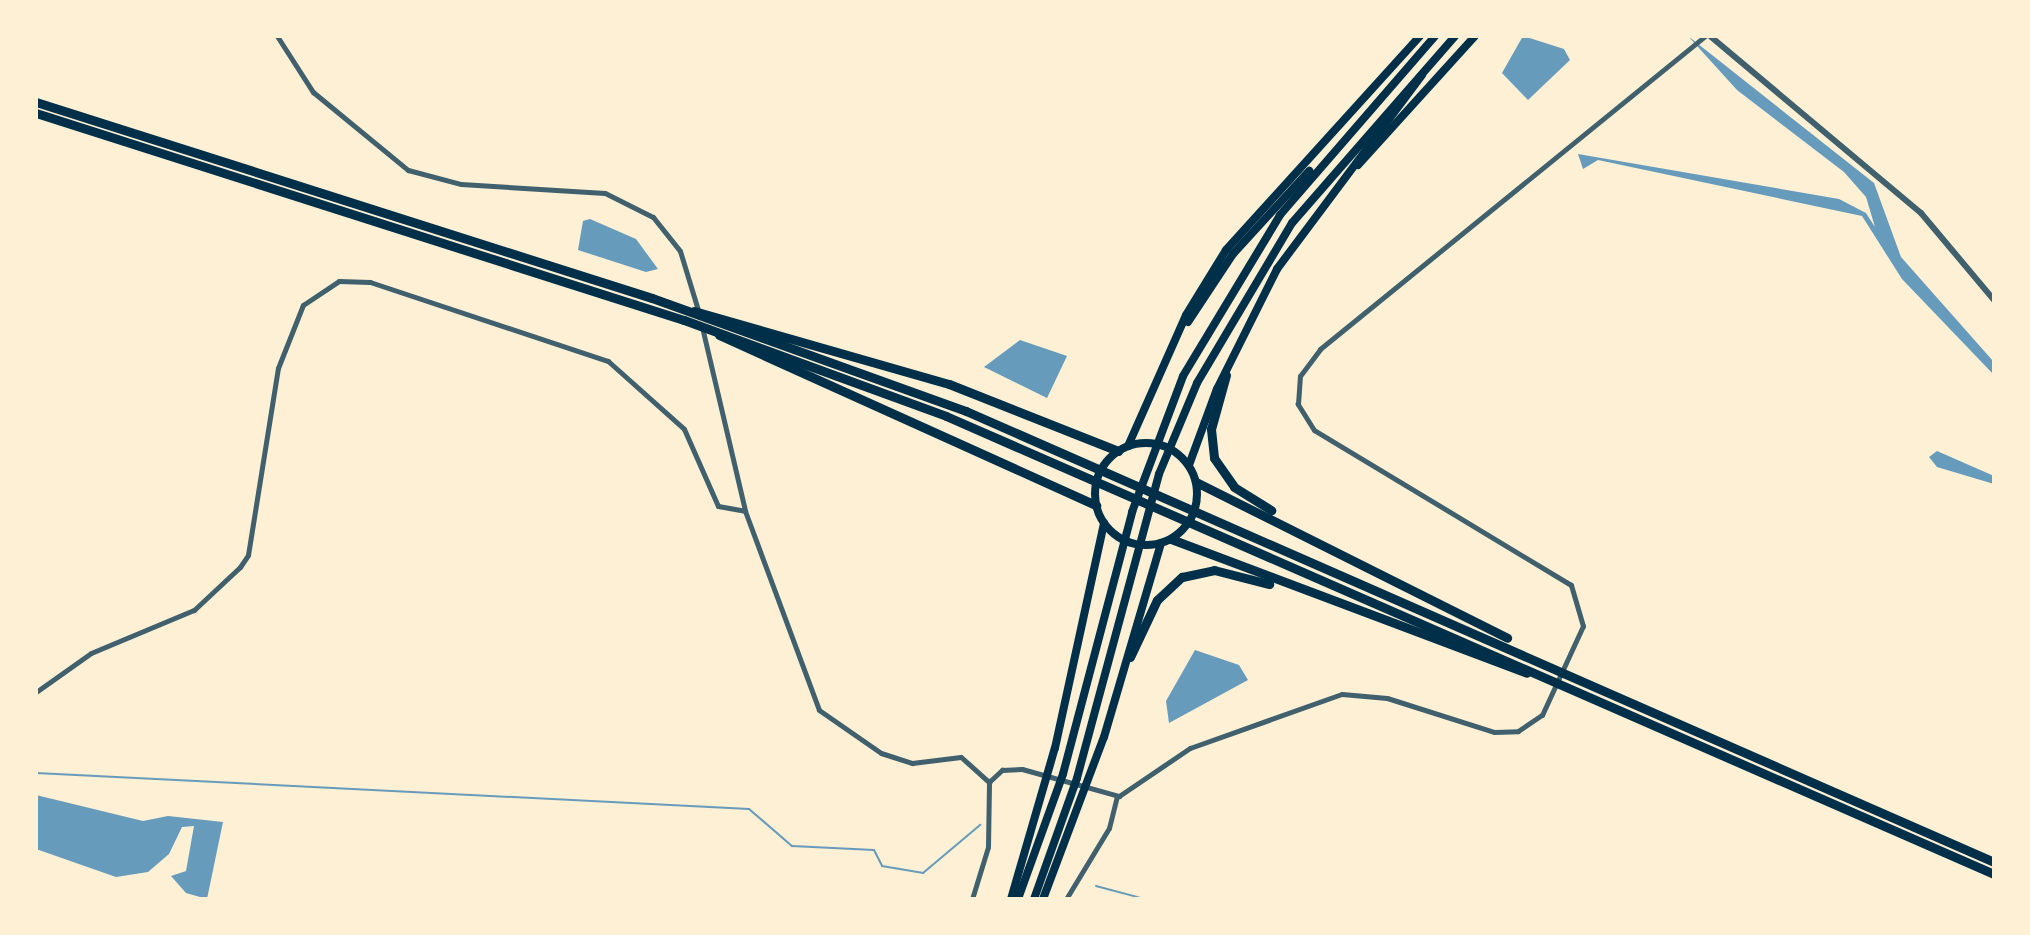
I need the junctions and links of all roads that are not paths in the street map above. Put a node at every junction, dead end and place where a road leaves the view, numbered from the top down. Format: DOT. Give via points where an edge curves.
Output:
graph roads {
  1 [pos="277,36"];
  2 [pos="1420,36"];
  3 [pos="1435,36"];
  4 [pos="1455,36"];
  5 [pos="1475,36"];
  6 [pos="1706,37"];
  7 [pos="1424,69"];
  8 [pos="36,102"];
  9 [pos="36,113"];
  10 [pos="1320,163"];
  11 [pos="1345,176"];
  12 [pos="1994,300"];
  13 [pos="706,313"];
  14 [pos="712,330"];
  15 [pos="1178,336"];
  16 [pos="1226,375"];
  17 [pos="1128,446"];
  18 [pos="1118,451"];
  19 [pos="1189,465"];
  20 [pos="1196,482"];
  21 [pos="1096,505"];
  22 [pos="745,511"];
  23 [pos="1282,520"];
  24 [pos="1104,523"];
  25 [pos="1171,539"];
  26 [pos="1161,543"];
  27 [pos="1296,588"];
  28 [pos="1521,651"];
  29 [pos="1130,657"];
  30 [pos="1544,675"];
  31 [pos="36,692"];
  32 [pos="989,782"];
  33 [pos="1117,796"];
  34 [pos="1994,862"];
  35 [pos="1994,874"];
  36 [pos="972,899"];
  37 [pos="1011,899"];
  38 [pos="1018,899"];
  39 [pos="1034,899"];
  40 [pos="1043,899"];
  41 [pos="1066,899"];
  1 -- 22 [label="street" via="313,92 408,170 461,184 605,193 663,227 687,268"];
  2 -- 15 [label="highway" via="1226,250"];
  3 -- 10 [label="highway"];
  4 -- 7 [label="highway"];
  5 -- 11 [label="highway"];
  6 -- 12 [label="street" via="1915,207"];
  6 -- 33 [label="street" via="1320,349 1300,376 1298,404 1314,430 1571,585 1583,626 1542,715 1506,733 1370,694 1326,697 1190,748"];
  7 -- 11 [label="highway"];
  7 -- 39 [label="highway" via="1321,185 1248,287 1182,414 1146,516 1073,792"];
  8 -- 13 [label="highway"];
  9 -- 14 [label="highway"];
  10 -- 15 [label="highway" via="1233,254"];
  10 -- 38 [label="highway" via="1216,312 1169,408 1132,512 1063,774"];
  11 -- 16 [label="highway" via="1277,269"];
  13 -- 18 [label="highway" via="949,384"];
  13 -- 28 [label="highway" via="1086,460"];
  14 -- 21 [label="highway"];
  14 -- 30 [label="highway" via="1081,471"];
  15 -- 17 [label="highway"];
  16 -- 19 [label="highway"];
  16 -- 23 [label="highway" via="1211,429 1214,458 1234,487"];
  17 -- 18 [label="highway"];
  17 -- 19 [label="highway" via="1143,443 1179,454"];
  18 -- 21 [label="highway" via="1099,474"];
  19 -- 20 [label="highway"];
  20 -- 23 [label="highway"];
  20 -- 25 [label="highway" via="1194,513"];
  21 -- 24 [label="highway"];
  22 -- 31 [label="street" via="718,506 684,429 608,361 370,282 339,281 303,305 278,368 248,555 240,567 194,610 91,653"];
  22 -- 32 [label="street" via="819,710 881,753 912,763 961,757"];
  23 -- 28 [label="highway"];
  24 -- 26 [label="highway" via="1114,534 1149,545"];
  24 -- 37 [label="highway" via="1050,770"];
  25 -- 26 [label="highway"];
  25 -- 27 [label="highway"];
  26 -- 29 [label="highway"];
  27 -- 29 [label="highway" via="1214,570 1182,577 1157,600"];
  27 -- 30 [label="highway"];
  28 -- 34 [label="highway"];
  29 -- 40 [label="highway"];
  30 -- 35 [label="highway"];
  32 -- 33 [label="street" via="1012,768"];
  32 -- 36 [label="street" via="988,847"];
  33 -- 41 [label="street" via="1109,828"];
}
